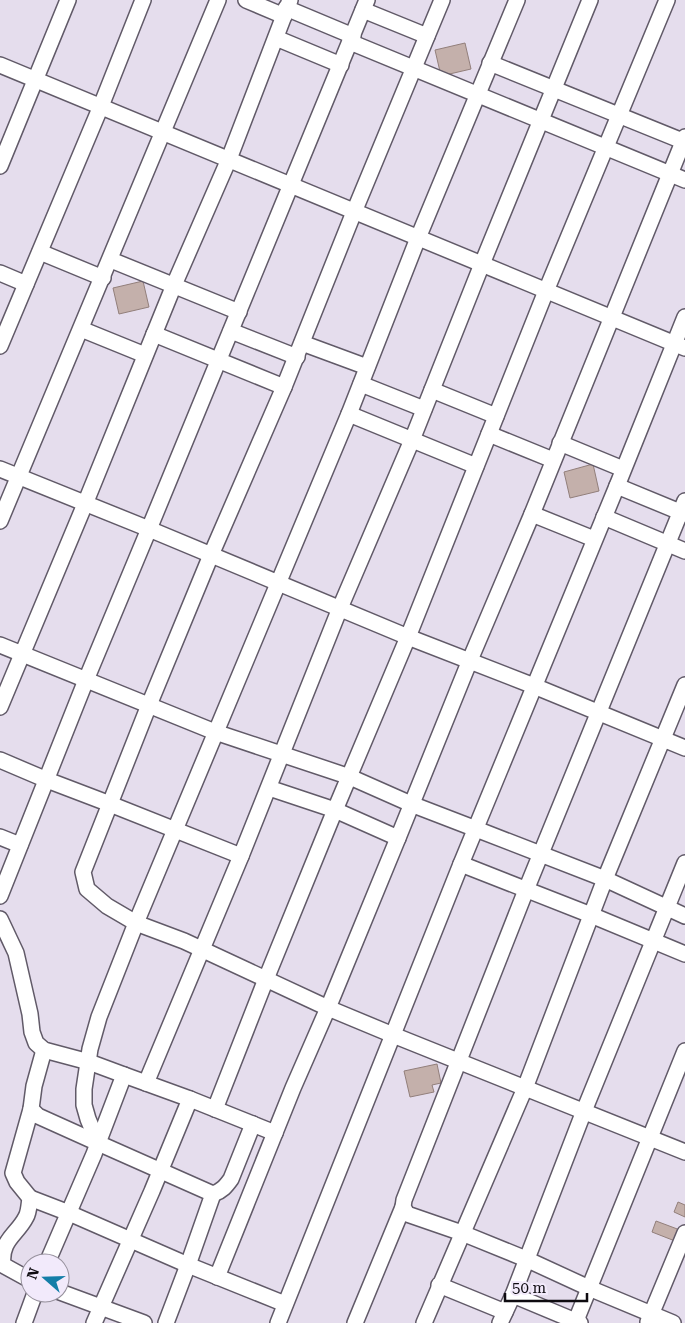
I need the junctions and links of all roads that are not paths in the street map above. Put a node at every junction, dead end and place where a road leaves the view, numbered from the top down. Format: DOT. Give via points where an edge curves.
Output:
graph roads {
  1 [pos="68,0"];
  2 [pos="143,0"];
  3 [pos="218,0"];
  4 [pos="246,0"];
  5 [pos="442,0"];
  6 [pos="517,0"];
  7 [pos="590,0"];
  8 [pos="667,0"];
  9 [pos="365,5"];
  10 [pos="287,8"];
  11 [pos="427,36"];
  12 [pos="276,38"];
  13 [pos="351,39"];
  14 [pos="490,63"];
  15 [pos="0,65"];
  16 [pos="341,65"];
  17 [pos="414,68"];
  18 [pos="35,79"];
  19 [pos="554,88"];
  20 [pos="477,95"];
  21 [pos="101,106"];
  22 [pos="620,115"];
  23 [pos="540,122"];
  24 [pos="164,132"];
  25 [pos="684,140"];
  26 [pos="606,148"];
  27 [pos="229,159"];
  28 [pos="0,166"];
  29 [pos="670,174"];
  30 [pos="685,180"];
  31 [pos="290,185"];
  32 [pos="354,212"];
  33 [pos="418,238"];
  34 [pos="40,252"];
  35 [pos="111,260"];
  36 [pos="482,264"];
  37 [pos="0,273"];
  38 [pos="103,278"];
  39 [pos="26,284"];
  40 [pos="174,285"];
  41 [pos="546,291"];
  42 [pos="239,312"];
  43 [pos="685,317"];
  44 [pos="611,318"];
  45 [pos="81,329"];
  46 [pos="231,331"];
  47 [pos="154,334"];
  48 [pos="0,346"];
  49 [pos="680,346"];
  50 [pos="299,350"];
  51 [pos="145,355"];
  52 [pos="219,361"];
  53 [pos="367,367"];
  54 [pos="361,384"];
  55 [pos="284,387"];
  56 [pos="432,390"];
  57 [pos="424,409"];
  58 [pos="349,414"];
  59 [pos="496,416"];
  60 [pos="489,434"];
  61 [pos="412,440"];
  62 [pos="560,443"];
  63 [pos="553,460"];
  64 [pos="476,466"];
  65 [pos="0,469"];
  66 [pos="624,469"];
  67 [pos="18,477"];
  68 [pos="617,486"];
  69 [pos="85,504"];
  70 [pos="684,509"];
  71 [pos="532,514"];
  72 [pos="604,517"];
  73 [pos="0,521"];
  74 [pos="149,529"];
  75 [pos="594,539"];
  76 [pos="668,544"];
  77 [pos="685,551"];
  78 [pos="211,555"];
  79 [pos="278,582"];
  80 [pos="340,608"];
  81 [pos="408,637"];
  82 [pos="0,645"];
  83 [pos="23,654"];
  84 [pos="470,660"];
  85 [pos="86,680"];
  86 [pos="685,685"];
  87 [pos="534,686"];
  88 [pos="149,705"];
  89 [pos="0,707"];
  90 [pos="599,713"];
  91 [pos="215,732"];
  92 [pos="662,740"];
  93 [pos="685,748"];
  94 [pos="282,754"];
  95 [pos="0,760"];
  96 [pos="350,777"];
  97 [pos="46,780"];
  98 [pos="269,788"];
  99 [pos="110,804"];
  100 [pos="411,804"];
  101 [pos="335,810"];
  102 [pos="476,828"];
  103 [pos="175,830"];
  104 [pos="0,837"];
  105 [pos="398,838"];
  106 [pos="20,845"];
  107 [pos="542,854"];
  108 [pos="241,856"];
  109 [pos="685,863"];
  110 [pos="461,864"];
  111 [pos="605,879"];
  112 [pos="526,890"];
  113 [pos="0,896"];
  114 [pos="666,907"];
  115 [pos="591,915"];
  116 [pos="685,916"];
  117 [pos="0,919"];
  118 [pos="136,922"];
  119 [pos="653,942"];
  120 [pos="202,950"];
  121 [pos="685,954"];
  122 [pos="266,979"];
  123 [pos="328,1008"];
  124 [pos="393,1035"];
  125 [pos="44,1050"];
  126 [pos="685,1051"];
  127 [pos="89,1062"];
  128 [pos="459,1062"];
  129 [pos="124,1075"];
  130 [pos="146,1083"];
  131 [pos="525,1088"];
  132 [pos="190,1099"];
  133 [pos="31,1109"];
  134 [pos="215,1109"];
  135 [pos="584,1112"];
  136 [pos="253,1124"];
  137 [pos="275,1133"];
  138 [pos="650,1138"];
  139 [pos="98,1143"];
  140 [pos="685,1152"];
  141 [pos="160,1171"];
  142 [pos="213,1194"];
  143 [pos="30,1198"];
  144 [pos="403,1207"];
  145 [pos="69,1213"];
  146 [pos="462,1233"];
  147 [pos="685,1233"];
  148 [pos="131,1239"];
  149 [pos="52,1253"];
  150 [pos="526,1259"];
  151 [pos="188,1265"];
  152 [pos="20,1274"];
  153 [pos="217,1277"];
  154 [pos="439,1285"];
  155 [pos="589,1288"];
  156 [pos="513,1295"];
  157 [pos="70,1296"];
  158 [pos="31,1303"];
  159 [pos="285,1304"];
  160 [pos="100,1308"];
  161 [pos="503,1317"];
  162 [pos="649,1318"];
  163 [pos="577,1322"];
  164 [pos="24,1323"];
  165 [pos="94,1323"];
  166 [pos="144,1323"];
  167 [pos="166,1323"];
  168 [pos="278,1323"];
  169 [pos="355,1323"];
  170 [pos="424,1323"];
  171 [pos="673,1323"];
  1 -- 18 [label="street"];
  2 -- 21 [label="street"];
  3 -- 24 [label="street"];
  4 -- 10 [label="street"];
  5 -- 11 [label="street"];
  6 -- 14 [label="street"];
  7 -- 19 [label="street"];
  8 -- 22 [label="street"];
  9 -- 11 [label="street"];
  9 -- 13 [label="street"];
  10 -- 12 [label="street"];
  10 -- 13 [label="street"];
  11 -- 17 [label="street"];
  12 -- 16 [label="street"];
  12 -- 27 [label="street"];
  13 -- 16 [label="street"];
  13 -- 17 [label="street"];
  14 -- 19 [label="street"];
  14 -- 20 [label="street"];
  15 -- 18 [label="street"];
  16 -- 31 [label="street"];
  17 -- 20 [label="street"];
  17 -- 32 [label="street"];
  18 -- 21 [label="street"];
  18 -- 28 [label="street"];
  19 -- 22 [label="street"];
  19 -- 23 [label="street"];
  20 -- 23 [label="street"];
  20 -- 33 [label="street"];
  21 -- 24 [label="street"];
  21 -- 34 [label="street"];
  22 -- 25 [label="street"];
  22 -- 26 [label="street"];
  23 -- 26 [label="street"];
  23 -- 36 [label="street"];
  24 -- 27 [label="street"];
  24 -- 35 [label="street"];
  25 -- 29 [label="street"];
  26 -- 29 [label="street"];
  26 -- 41 [label="street"];
  27 -- 31 [label="street"];
  27 -- 40 [label="street"];
  29 -- 30 [label="street"];
  29 -- 44 [label="street"];
  31 -- 32 [label="street"];
  31 -- 42 [label="street"];
  32 -- 33 [label="street"];
  32 -- 50 [label="street"];
  33 -- 36 [label="street"];
  33 -- 53 [label="street"];
  34 -- 38 [label="street"];
  34 -- 39 [label="street"];
  35 -- 38 [label="street"];
  35 -- 40 [label="street"];
  36 -- 41 [label="street"];
  36 -- 56 [label="street"];
  37 -- 39 [label="street"];
  38 -- 45 [label="street"];
  39 -- 48 [label="street"];
  40 -- 42 [label="street"];
  40 -- 47 [label="street"];
  41 -- 44 [label="street"];
  41 -- 59 [label="street"];
  42 -- 46 [label="street"];
  43 -- 49 [label="street"];
  44 -- 49 [label="street"];
  44 -- 62 [label="street"];
  45 -- 51 [label="street"];
  45 -- 67 [label="street"];
  46 -- 50 [label="street"];
  46 -- 52 [label="street"];
  47 -- 51 [label="street"];
  47 -- 52 [label="street"];
  49 -- 66 [label="street"];
  50 -- 53 [label="street"];
  50 -- 55 [label="street"];
  51 -- 69 [label="street"];
  52 -- 55 [label="street"];
  52 -- 74 [label="street"];
  53 -- 54 [label="street"];
  54 -- 57 [label="street"];
  54 -- 58 [label="street"];
  55 -- 78 [label="street"];
  56 -- 57 [label="street"];
  56 -- 59 [label="street"];
  57 -- 61 [label="street"];
  58 -- 61 [label="street"];
  58 -- 79 [label="street"];
  59 -- 60 [label="street"];
  60 -- 63 [label="street"];
  60 -- 64 [label="street"];
  61 -- 64 [label="street"];
  61 -- 80 [label="street"];
  62 -- 63 [label="street"];
  62 -- 66 [label="street"];
  63 -- 71 [label="street"];
  64 -- 81 [label="street"];
  65 -- 67 [label="street"];
  66 -- 68 [label="street"];
  67 -- 69 [label="street"];
  67 -- 73 [label="street"];
  68 -- 70 [label="street"];
  68 -- 72 [label="street"];
  69 -- 74 [label="street"];
  69 -- 83 [label="street"];
  70 -- 76 [label="street"];
  71 -- 75 [label="street"];
  71 -- 84 [label="street"];
  72 -- 75 [label="street"];
  72 -- 76 [label="street"];
  74 -- 78 [label="street"];
  74 -- 85 [label="street"];
  75 -- 87 [label="street"];
  76 -- 77 [label="street"];
  76 -- 90 [label="street"];
  78 -- 79 [label="street"];
  78 -- 88 [label="street"];
  79 -- 80 [label="street"];
  79 -- 91 [label="street"];
  80 -- 81 [label="street"];
  80 -- 94 [label="street"];
  81 -- 84 [label="street"];
  81 -- 96 [label="street"];
  82 -- 83 [label="street"];
  83 -- 85 [label="street"];
  83 -- 89 [label="street"];
  84 -- 87 [label="street"];
  84 -- 100 [label="street"];
  85 -- 88 [label="street"];
  85 -- 97 [label="street"];
  86 -- 92 [label="street"];
  87 -- 90 [label="street"];
  87 -- 102 [label="street"];
  88 -- 91 [label="street"];
  88 -- 99 [label="street"];
  90 -- 92 [label="street"];
  90 -- 107 [label="street"];
  91 -- 94 [label="street"];
  91 -- 103 [label="street"];
  92 -- 93 [label="street"];
  92 -- 111 [label="street"];
  94 -- 96 [label="street"];
  94 -- 98 [label="street"];
  95 -- 97 [label="street"];
  96 -- 100 [label="street"];
  96 -- 101 [label="street"];
  97 -- 99 [label="street"];
  97 -- 106 [label="street"];
  98 -- 101 [label="street"];
  98 -- 108 [label="street"];
  99 -- 103 [label="street"];
  99 -- 118 [label="street" via="83,872 87,889 107,906"];
  100 -- 102 [label="street"];
  100 -- 105 [label="street"];
  101 -- 105 [label="street"];
  101 -- 122 [label="street"];
  102 -- 107 [label="street"];
  102 -- 110 [label="street"];
  103 -- 108 [label="street"];
  103 -- 118 [label="street"];
  104 -- 106 [label="street"];
  105 -- 123 [label="street"];
  106 -- 113 [label="street"];
  107 -- 111 [label="street"];
  107 -- 112 [label="street"];
  108 -- 120 [label="street"];
  109 -- 114 [label="street"];
  110 -- 112 [label="street"];
  110 -- 124 [label="street"];
  111 -- 114 [label="street"];
  111 -- 115 [label="street"];
  112 -- 115 [label="street"];
  112 -- 128 [label="street"];
  114 -- 116 [label="street"];
  114 -- 119 [label="street"];
  115 -- 119 [label="street"];
  115 -- 131 [label="street"];
  117 -- 125 [label="street" via="16,953 32,1032 36,1043"];
  118 -- 120 [label="street"];
  118 -- 127 [label="street" via="99,1017"];
  119 -- 121 [label="street"];
  119 -- 135 [label="street"];
  120 -- 122 [label="street"];
  120 -- 130 [label="street"];
  122 -- 123 [label="street"];
  122 -- 134 [label="street"];
  123 -- 124 [label="street"];
  123 -- 137 [label="street"];
  124 -- 128 [label="street"];
  124 -- 159 [label="street"];
  125 -- 127 [label="street"];
  125 -- 133 [label="street"];
  126 -- 138 [label="street"];
  127 -- 129 [label="street"];
  127 -- 139 [label="street" via="84,1105"];
  128 -- 131 [label="street"];
  128 -- 144 [label="street"];
  129 -- 130 [label="street"];
  129 -- 139 [label="street"];
  130 -- 132 [label="street"];
  131 -- 135 [label="street"];
  131 -- 146 [label="street"];
  132 -- 134 [label="street"];
  132 -- 141 [label="street"];
  133 -- 139 [label="street" via="38,1116"];
  133 -- 143 [label="street" via="13,1173"];
  134 -- 136 [label="street"];
  135 -- 138 [label="street"];
  135 -- 150 [label="street"];
  136 -- 137 [label="street"];
  136 -- 142 [label="street" via="231,1179 220,1192"];
  137 -- 153 [label="street"];
  138 -- 140 [label="street"];
  138 -- 155 [label="street"];
  139 -- 141 [label="street"];
  139 -- 145 [label="street"];
  141 -- 142 [label="street"];
  141 -- 148 [label="street"];
  142 -- 151 [label="street"];
  143 -- 145 [label="street"];
  143 -- 152 [label="street" via="26,1217 6,1241 1,1255 3,1264"];
  144 -- 146 [label="street" via="407,1214"];
  144 -- 169 [label="street"];
  145 -- 148 [label="street"];
  145 -- 149 [label="street"];
  146 -- 150 [label="street"];
  146 -- 154 [label="street"];
  147 -- 162 [label="street"];
  148 -- 151 [label="street"];
  148 -- 160 [label="street"];
  150 -- 155 [label="street"];
  150 -- 156 [label="street"];
  151 -- 153 [label="street"];
  151 -- 167 [label="street"];
  153 -- 159 [label="street"];
  154 -- 161 [label="street"];
  154 -- 170 [label="street"];
  155 -- 162 [label="street"];
  155 -- 163 [label="street"];
  156 -- 161 [label="street"];
  156 -- 163 [label="street"];
  157 -- 160 [label="street"];
  158 -- 164 [label="street"];
  159 -- 168 [label="street"];
  160 -- 165 [label="street"];
  160 -- 166 [label="street"];
  162 -- 171 [label="street"];
}
